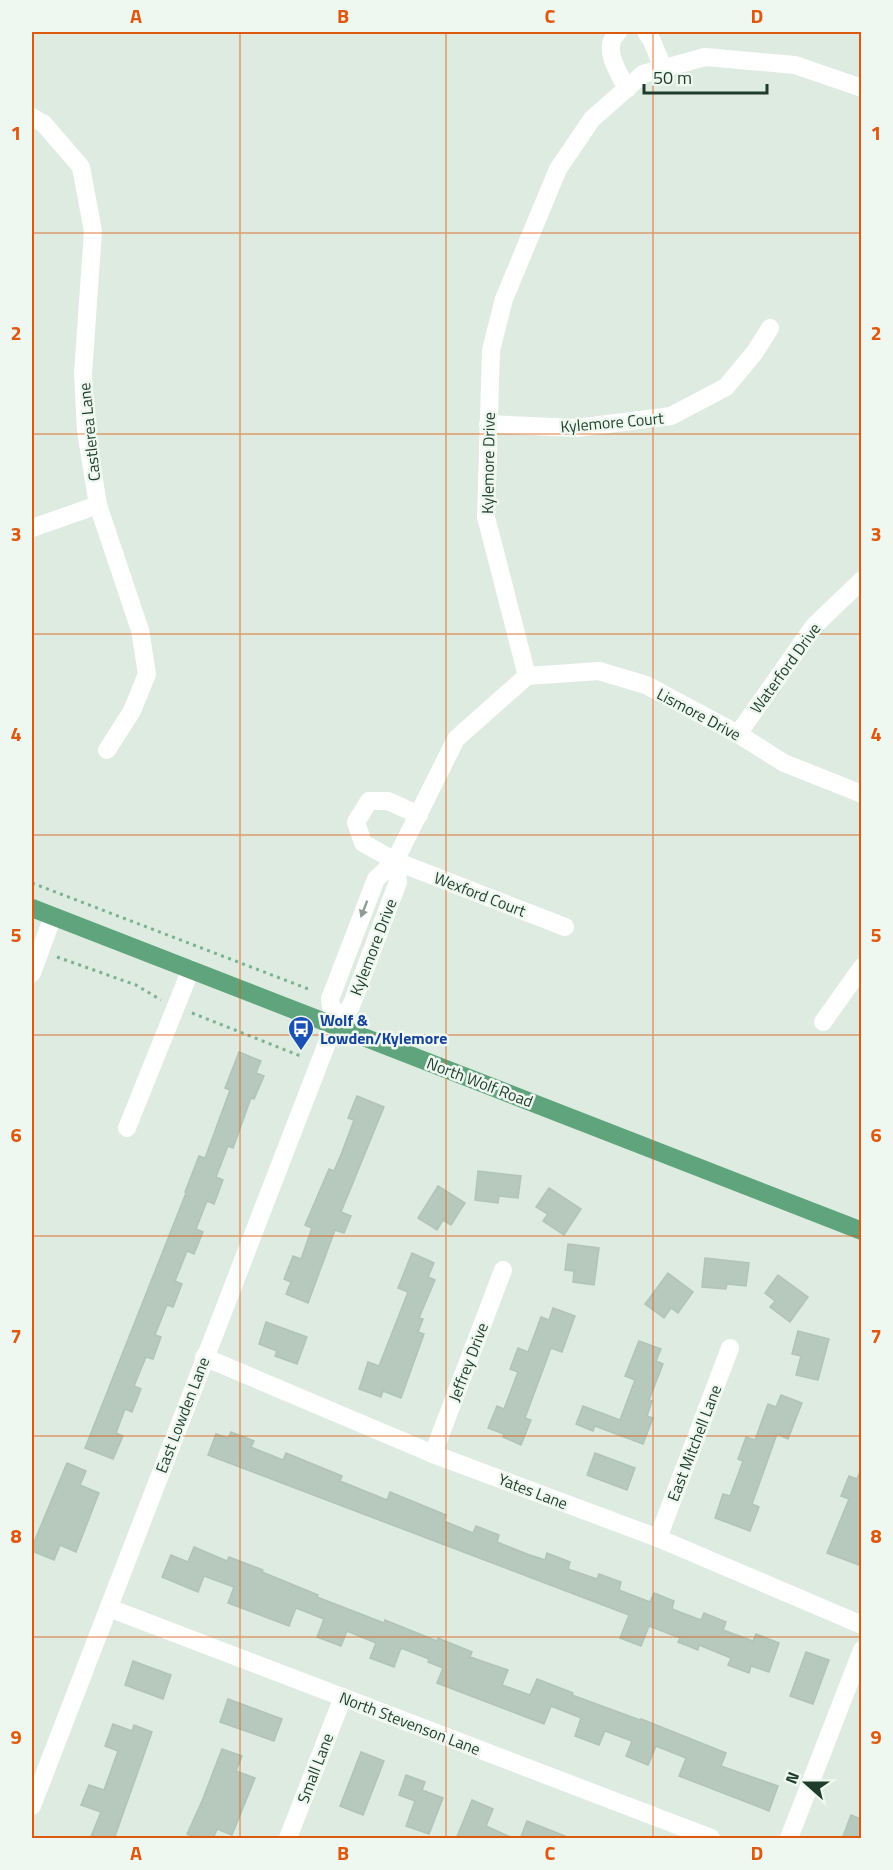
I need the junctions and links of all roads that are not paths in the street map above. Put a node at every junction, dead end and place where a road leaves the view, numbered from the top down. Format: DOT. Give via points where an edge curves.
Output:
graph roads {
  1 [pos="618,32"];
  2 [pos="646,32"];
  3 [pos="663,68"];
  4 [pos="861,88"];
  5 [pos="627,89"];
  6 [pos="32,117"];
  7 [pos="770,328"];
  8 [pos="488,424"];
  9 [pos="98,505"];
  10 [pos="32,528"];
  11 [pos="861,580"];
  12 [pos="527,676"];
  13 [pos="738,734"];
  14 [pos="107,750"];
  15 [pos="861,794"];
  16 [pos="419,814"];
  17 [pos="395,861"];
  18 [pos="32,908"];
  19 [pos="53,916"];
  20 [pos="565,927"];
  21 [pos="861,967"];
  22 [pos="191,969"];
  23 [pos="32,973"];
  24 [pos="823,1022"];
  25 [pos="334,1025"];
  26 [pos="127,1128"];
  27 [pos="861,1231"];
  28 [pos="503,1270"];
  29 [pos="730,1348"];
  30 [pos="204,1357"];
  31 [pos="433,1454"];
  32 [pos="658,1538"];
  33 [pos="109,1608"];
  34 [pos="861,1625"];
  35 [pos="861,1650"];
  36 [pos="343,1697"];
  37 [pos="32,1806"];
  38 [pos="288,1839"];
  39 [pos="711,1839"];
  40 [pos="789,1839"];
  1 -- 5 [label="street" via="611,40 611,55"];
  2 -- 3 [label="street"];
  3 -- 4 [label="street, Kylemore Drive" via="705,57 795,65"];
  3 -- 5 [label="street, Kylemore Drive" via="643,74"];
  5 -- 8 [label="street, Kylemore Drive" via="592,119 558,169 504,299 491,350"];
  6 -- 9 [label="street, Castlerea Lane" via="44,124 81,167 93,231 83,374 86,431"];
  7 -- 8 [label="street, Kylemore Court" via="726,387 671,416 576,428"];
  8 -- 12 [label="street, Kylemore Drive" via="486,517"];
  9 -- 10 [label="street"];
  9 -- 14 [label="street, Castlerea Lane" via="140,630 147,674 132,711"];
  11 -- 13 [label="street, Waterford Drive" via="814,626"];
  12 -- 13 [label="street, Lismore Drive" via="599,671 646,685"];
  12 -- 16 [label="street, Kylemore Drive" via="456,739"];
  13 -- 15 [label="street, Lismore Drive" via="784,763"];
  16 -- 17 [label="street, Kylemore Drive"];
  16 -- 17 [label="street, Wexford Court" via="388,801 369,801 356,822 363,843"];
  17 -- 20 [label="street, Wexford Court"];
  17 -- 25 [label="street, Kylemore Drive" via="398,882 351,1006"];
  18 -- 19 [label="main road, North Wolf Road"];
  19 -- 22 [label="main road, North Wolf Road"];
  19 -- 23 [label="street"];
  21 -- 24 [label="street"];
  22 -- 25 [label="main road, North Wolf Road"];
  22 -- 26 [label="street"];
  25 -- 27 [label="main road, North Wolf Road"];
  25 -- 30 [label="street, East Lowden Lane"];
  28 -- 31 [label="street, Jeffrey Drive"];
  29 -- 32 [label="street, East Mitchell Lane"];
  30 -- 31 [label="street, Yates Lane"];
  30 -- 33 [label="street, East Lowden Lane"];
  31 -- 32 [label="street, Yates Lane"];
  32 -- 34 [label="street, Yates Lane"];
  33 -- 36 [label="street, North Stevenson Lane"];
  33 -- 37 [label="street, East Lowden Lane"];
  35 -- 40 [label="street"];
  36 -- 38 [label="street, Small Lane"];
  36 -- 39 [label="street, North Stevenson Lane"];
}
